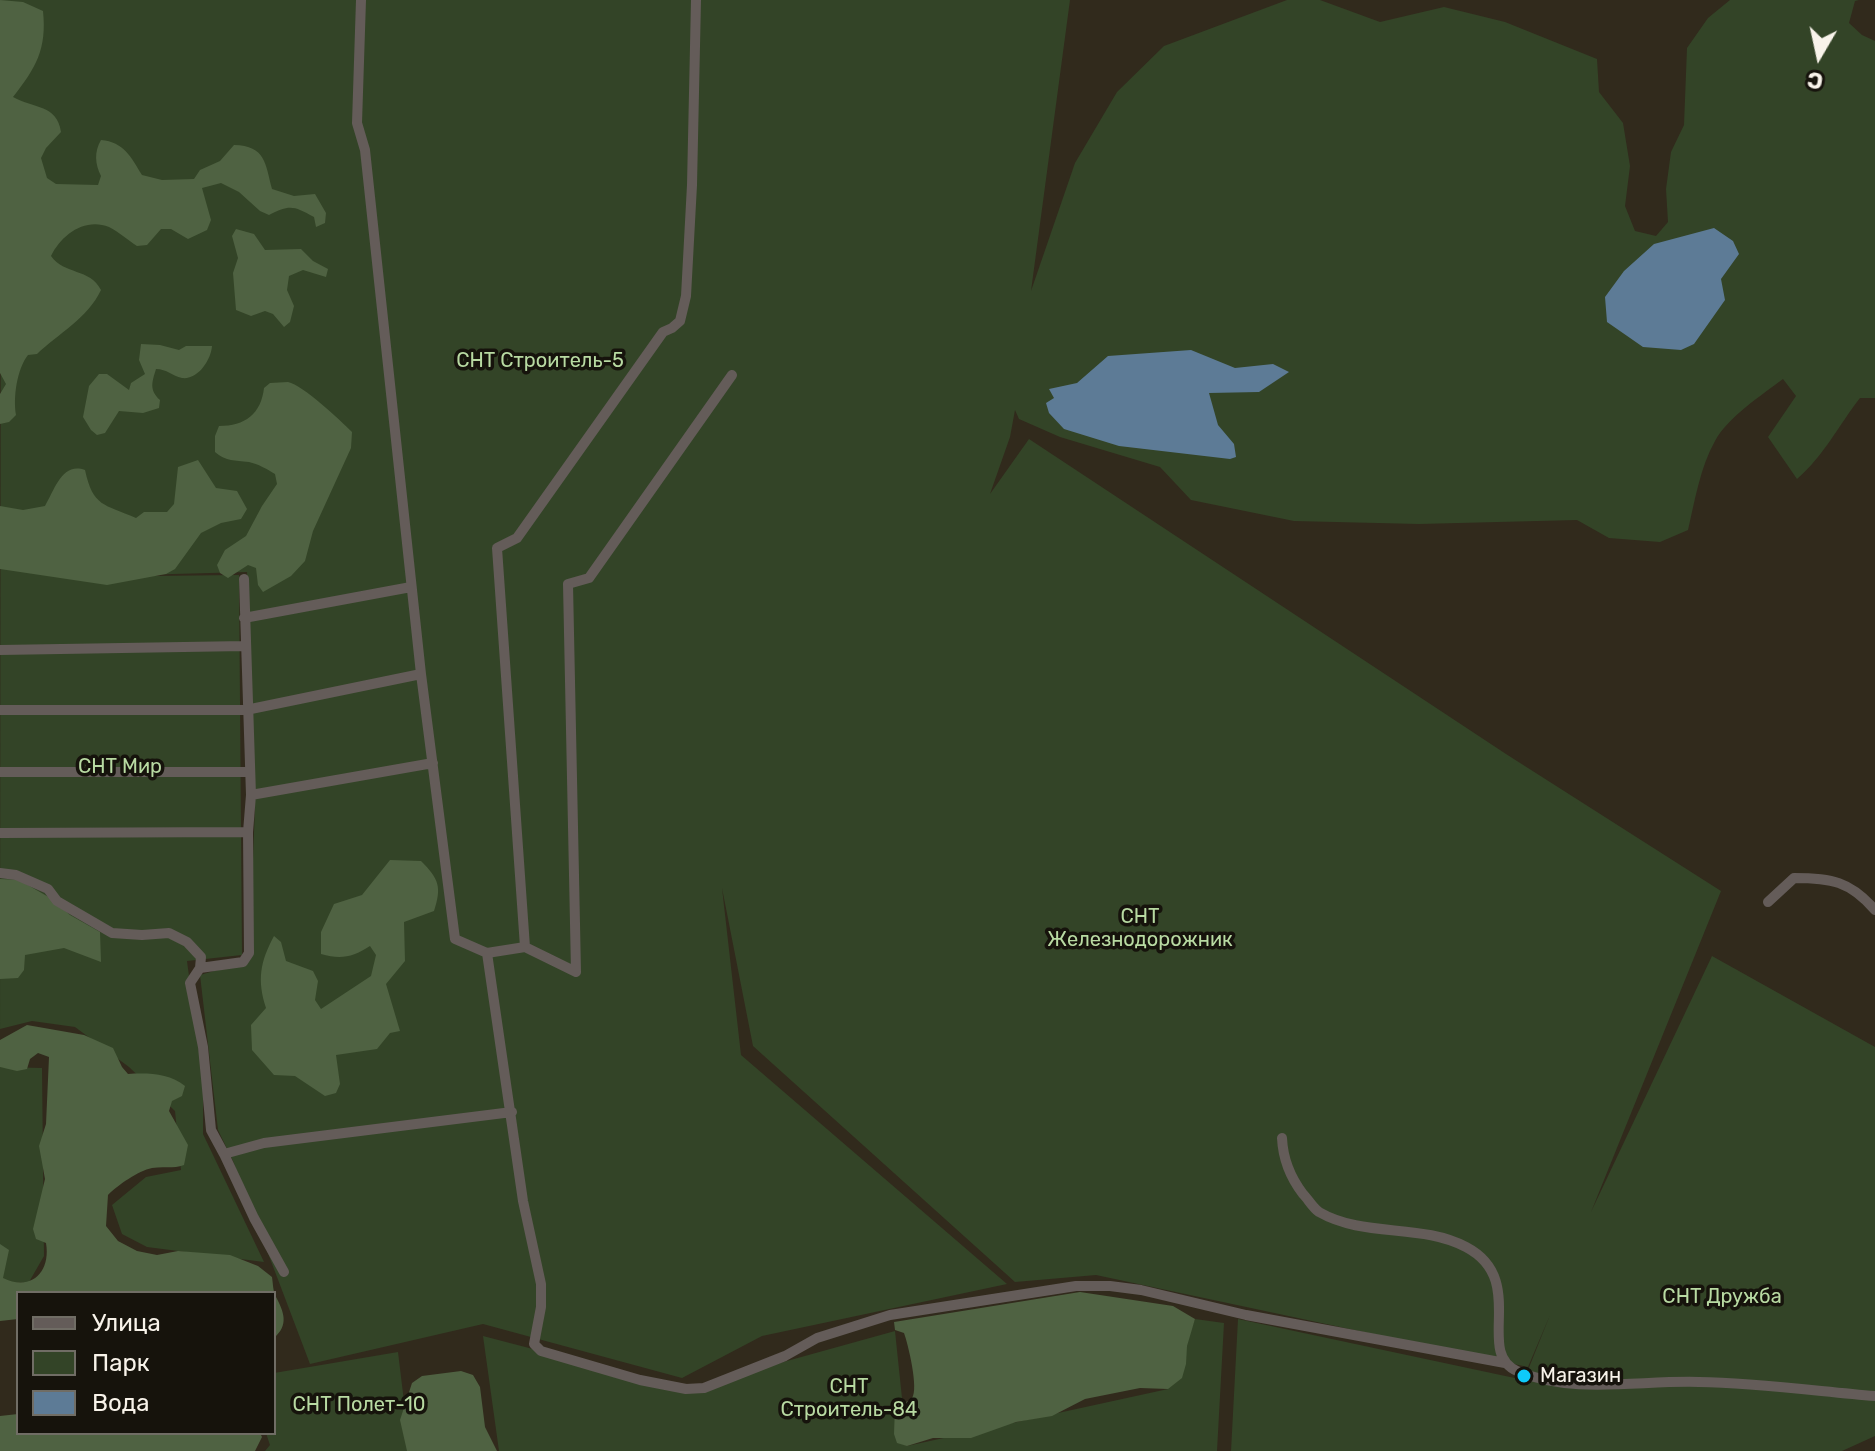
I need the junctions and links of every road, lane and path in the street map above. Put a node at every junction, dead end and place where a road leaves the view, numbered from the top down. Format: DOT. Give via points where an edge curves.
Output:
graph roads {
  1 [pos="361,0"];
  2 [pos="696,0"];
  3 [pos="732,375"];
  4 [pos="244,579"];
  5 [pos="411,587"];
  6 [pos="244,618"];
  7 [pos="245,646"];
  8 [pos="0,650"];
  9 [pos="421,674"];
  10 [pos="0,710"];
  11 [pos="246,710"];
  12 [pos="433,763"];
  13 [pos="0,772"];
  14 [pos="248,772"];
  15 [pos="251,795"];
  16 [pos="248,832"];
  17 [pos="0,833"];
  18 [pos="0,873"];
  19 [pos="1768,902"];
  20 [pos="1875,910"];
  21 [pos="525,947"];
  22 [pos="487,953"];
  23 [pos="200,968"];
  24 [pos="512,1112"];
  25 [pos="1282,1138"];
  26 [pos="224,1154"];
  27 [pos="284,1272"];
  28 [pos="1505,1363"];
  29 [pos="1875,1396"];
  1 -- 5 [label="street" via="357,123 365,150"];
  2 -- 21 [label="street" via="691,201 680,321 663,332 517,538 497,548"];
  3 -- 21 [label="street" via="589,578 568,584 576,972"];
  4 -- 6 [label="street"];
  5 -- 6 [label="street"];
  5 -- 9 [label="street"];
  6 -- 7 [label="street"];
  7 -- 8 [label="street"];
  7 -- 11 [label="street"];
  9 -- 11 [label="street"];
  9 -- 12 [label="street"];
  10 -- 11 [label="street"];
  11 -- 14 [label="street"];
  12 -- 15 [label="street"];
  12 -- 22 [label="street" via="455,939"];
  13 -- 14 [label="street"];
  14 -- 15 [label="street"];
  15 -- 16 [label="street"];
  16 -- 17 [label="street"];
  16 -- 23 [label="street" via="249,953 243,962"];
  18 -- 23 [label="street" via="48,889 57,901 112,933 169,933 201,957"];
  19 -- 20 [label="street" via="1794,878 1816,878 1859,891"];
  21 -- 22 [label="street"];
  22 -- 24 [label="street"];
  23 -- 26 [label="street" via="190,983 211,1130"];
  24 -- 26 [label="street" via="264,1143"];
  24 -- 28 [label="street" via="541,1284 534,1344 555,1356 640,1380 704,1388 817,1338 890,1315 1076,1286 1141,1290"];
  25 -- 28 [label="street" via="1291,1179 1317,1211 1353,1225 1435,1236 1483,1256 1495,1273 1499,1292"];
  26 -- 27 [label="street"];
  28 -- 29 [label="street" via="1565,1383 1697,1382"];
}
